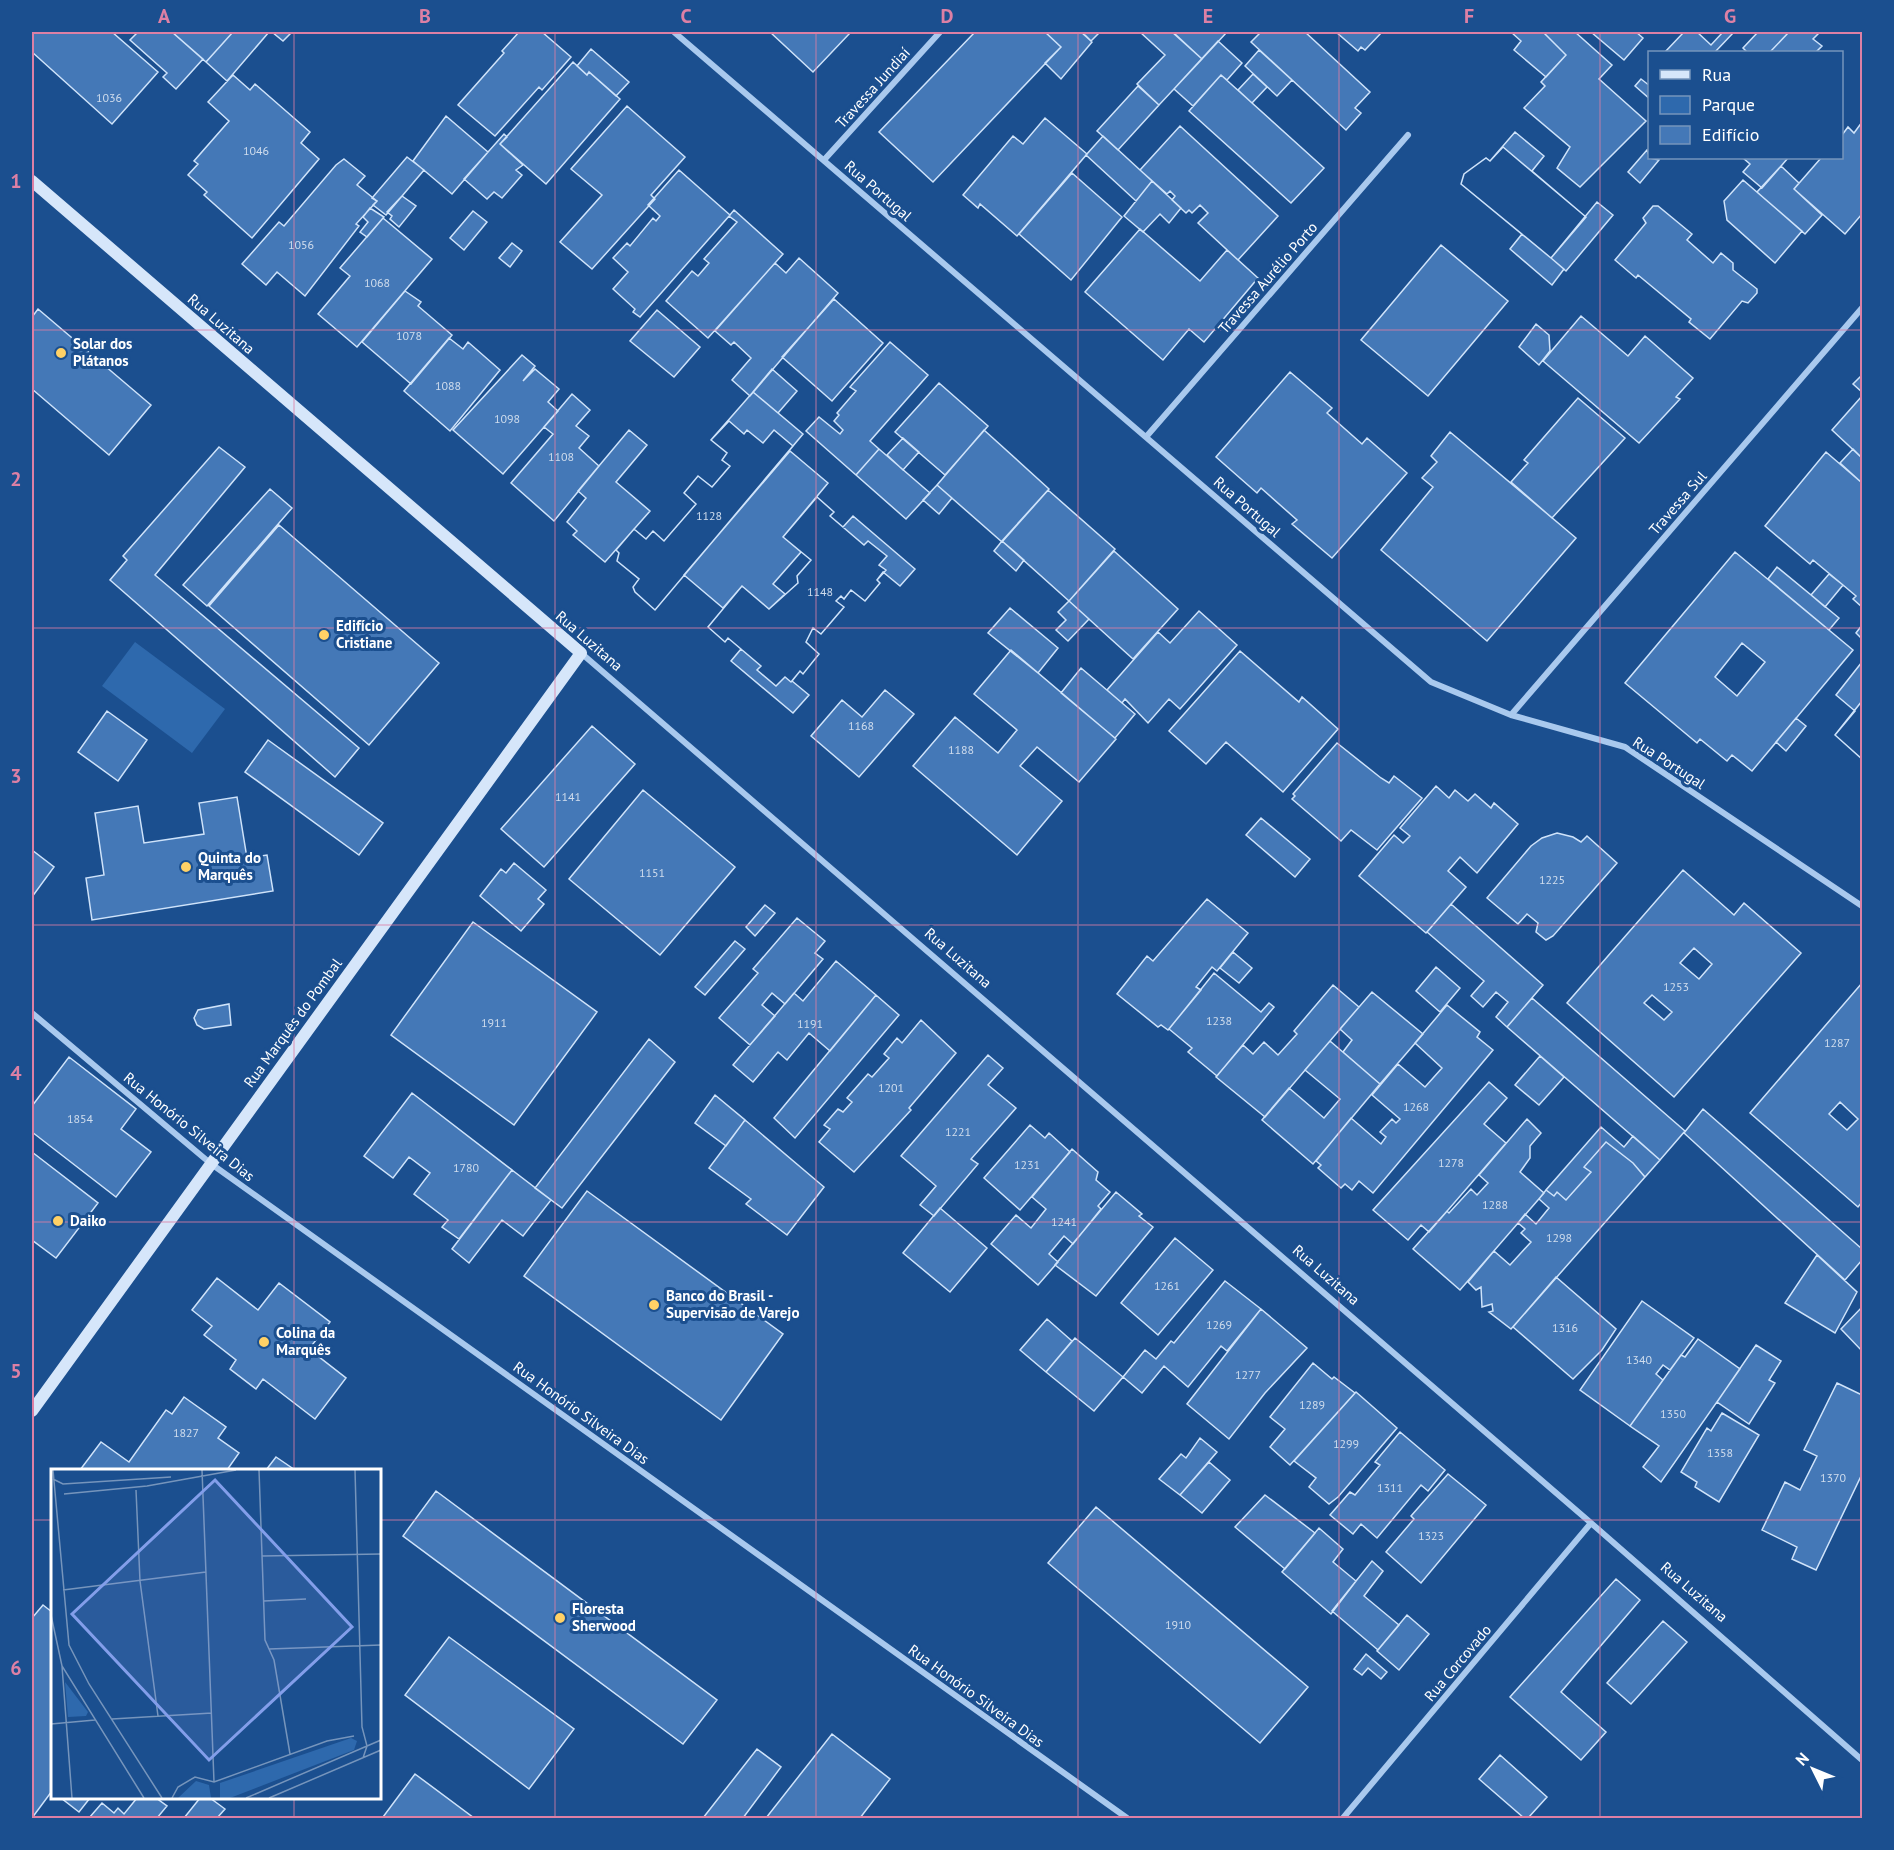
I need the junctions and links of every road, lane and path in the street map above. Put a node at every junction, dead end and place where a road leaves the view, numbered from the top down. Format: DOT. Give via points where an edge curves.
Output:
graph roads {
  1 [pos="674,32"];
  2 [pos="940,32"];
  3 [pos="1408,135"];
  4 [pos="824,160"];
  5 [pos="32,181"];
  6 [pos="1863,308"];
  7 [pos="1146,437"];
  8 [pos="581,653"];
  9 [pos="1511,715"];
  10 [pos="1863,906"];
  11 [pos="32,1013"];
  12 [pos="210,1163"];
  13 [pos="32,1411"];
  14 [pos="1592,1523"];
  15 [pos="1863,1760"];
  16 [pos="1127,1818"];
  17 [pos="1343,1818"];
  1 -- 4 [label="street, Rua Portugal"];
  2 -- 4 [label="street, Travessa Jundiaí"];
  3 -- 7 [label="street, Travessa Aurélio Porto"];
  4 -- 7 [label="street, Rua Portugal"];
  5 -- 8 [label="street, Rua Luzitana"];
  6 -- 9 [label="street, Travessa Sul"];
  7 -- 9 [label="street, Rua Portugal" via="1431,682"];
  8 -- 12 [label="street, Rua Marquês do Pombal"];
  8 -- 14 [label="street, Rua Luzitana"];
  9 -- 10 [label="street, Rua Portugal" via="1625,747"];
  11 -- 12 [label="street, Rua Honório Silveira Dias"];
  12 -- 13 [label="street, Rua Marquês do Pombal"];
  12 -- 16 [label="street, Rua Honório Silveira Dias"];
  14 -- 15 [label="street, Rua Luzitana"];
  14 -- 17 [label="street, Rua Corcovado"];
}
